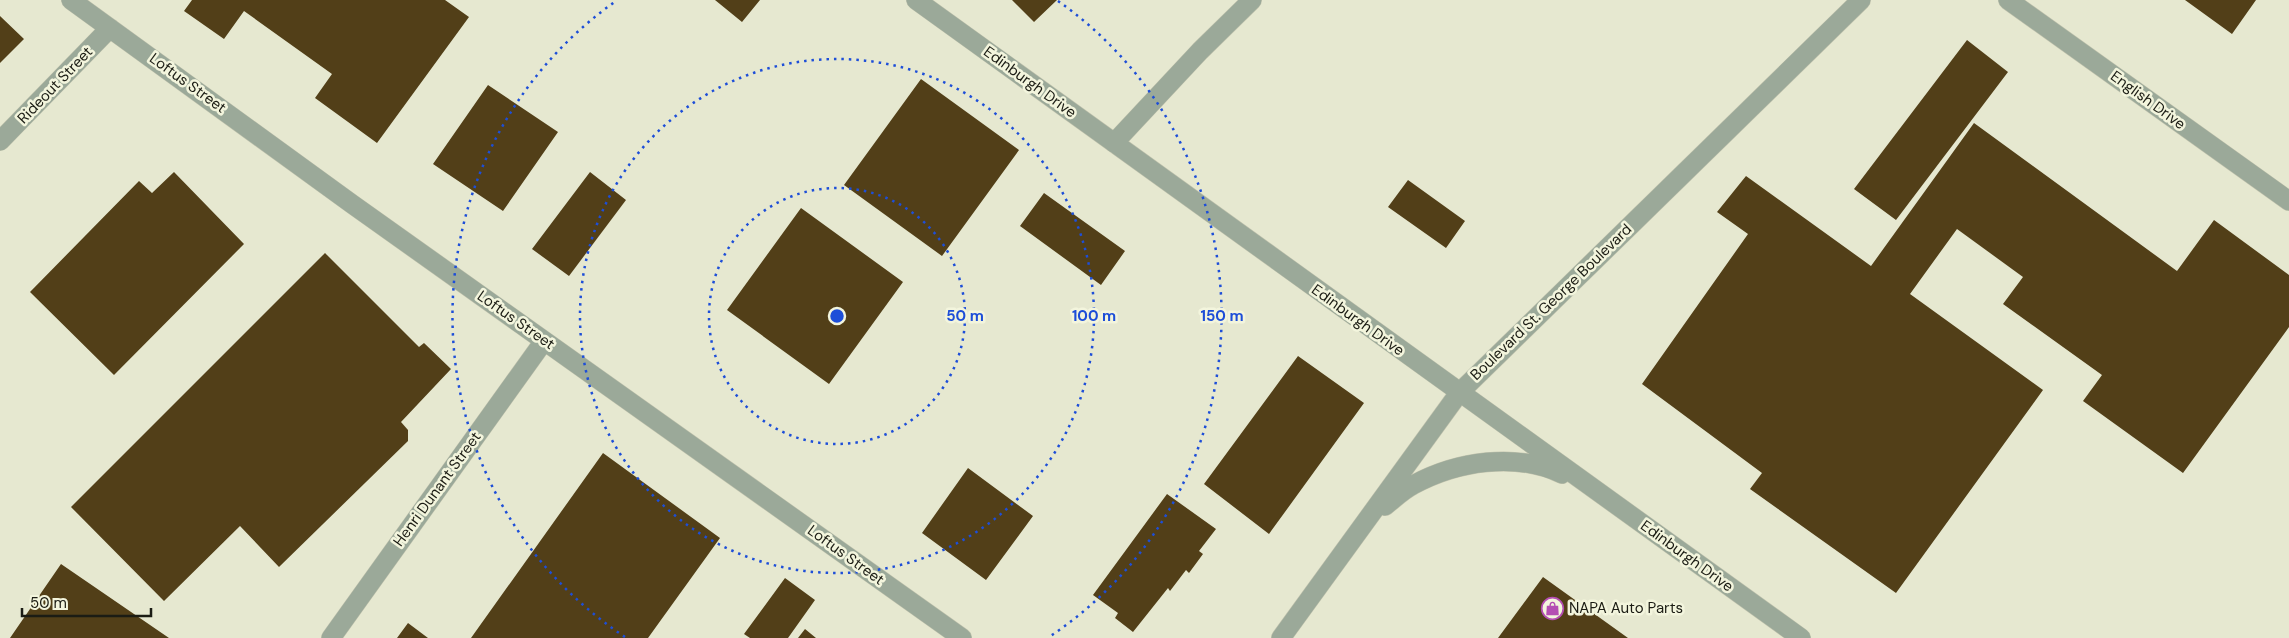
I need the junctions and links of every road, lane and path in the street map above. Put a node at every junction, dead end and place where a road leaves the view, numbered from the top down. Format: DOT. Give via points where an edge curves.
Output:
graph roads {
  1 [pos="71,0"];
  2 [pos="916,0"];
  3 [pos="1252,0"];
  4 [pos="1861,0"];
  5 [pos="2008,0"];
  6 [pos="110,28"];
  7 [pos="0,141"];
  8 [pos="1114,143"];
  9 [pos="2289,201"];
  10 [pos="544,341"];
  11 [pos="1459,393"];
  12 [pos="1592,488"];
  13 [pos="1367,521"];
  14 [pos="330,638"];
  15 [pos="962,638"];
  16 [pos="1281,638"];
  17 [pos="1801,638"];
  1 -- 6 [label="street, Loftus Street"];
  2 -- 8 [label="street, Edinburgh Drive"];
  3 -- 8 [label="street"];
  4 -- 11 [label="street, Boulevard St. George Boulevard"];
  5 -- 9 [label="street, English Drive"];
  6 -- 7 [label="street, Rideout Street"];
  6 -- 10 [label="street, Loftus Street"];
  8 -- 11 [label="street, Edinburgh Drive"];
  10 -- 14 [label="street, Henri Dunant Street"];
  10 -- 15 [label="street, Loftus Street"];
  11 -- 12 [label="street, Edinburgh Drive"];
  11 -- 13 [label="street, Boulevard St. George Boulevard"];
  12 -- 13 [label="street" via="1547,467 1493,461 1447,472 1412,485"];
  12 -- 17 [label="street, Edinburgh Drive"];
  13 -- 16 [label="street, Boulevard St. George Boulevard"];
}
